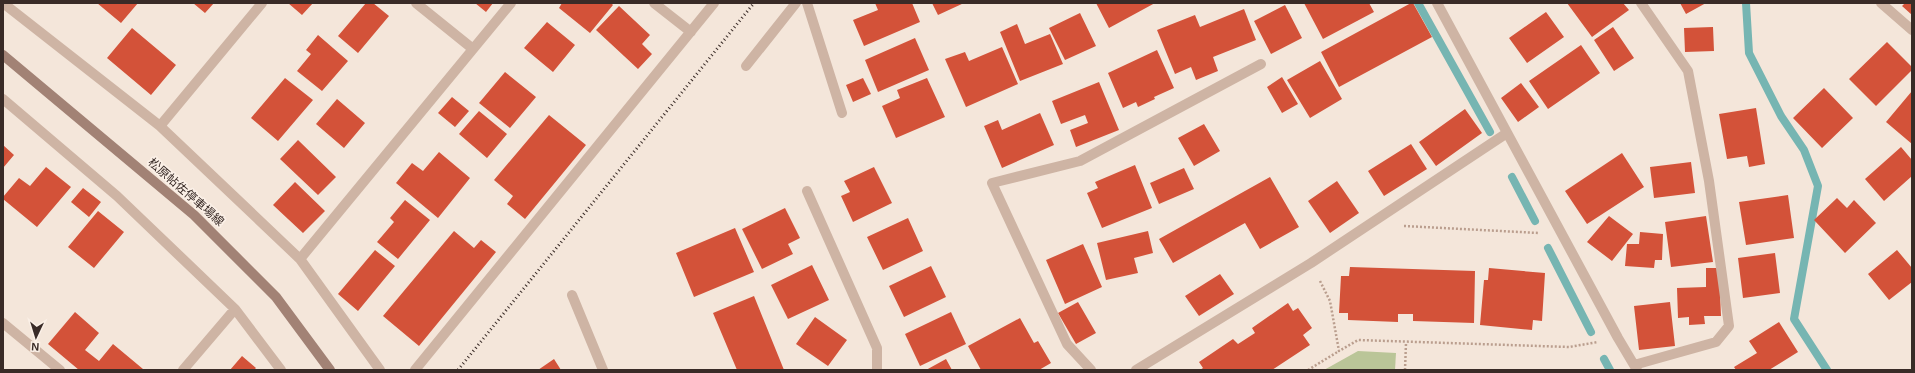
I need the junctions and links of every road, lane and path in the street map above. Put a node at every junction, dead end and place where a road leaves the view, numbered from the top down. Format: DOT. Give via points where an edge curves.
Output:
graph roads {
  1 [pos="3,3"];
  2 [pos="262,3"];
  3 [pos="416,3"];
  4 [pos="511,3"];
  5 [pos="654,3"];
  6 [pos="714,3"];
  7 [pos="796,3"];
  8 [pos="807,3"];
  9 [pos="1437,3"];
  10 [pos="1641,3"];
  11 [pos="1881,3"];
  12 [pos="1912,30"];
  13 [pos="691,32"];
  14 [pos="473,50"];
  15 [pos="3,54"];
  16 [pos="1261,64"];
  17 [pos="746,66"];
  18 [pos="3,99"];
  19 [pos="842,113"];
  20 [pos="160,126"];
  21 [pos="1507,133"];
  22 [pos="807,191"];
  23 [pos="1370,224"];
  24 [pos="1563,234"];
  25 [pos="300,260"];
  26 [pos="1310,263"];
  27 [pos="572,295"];
  28 [pos="235,309"];
  29 [pos="3,323"];
  30 [pos="1618,338"];
  31 [pos="1406,343"];
  32 [pos="1339,351"];
  33 [pos="1636,367"];
  34 [pos="60,370"];
  35 [pos="183,370"];
  36 [pos="281,370"];
  37 [pos="330,370"];
  38 [pos="380,370"];
  39 [pos="415,370"];
  40 [pos="603,370"];
  41 [pos="877,370"];
  42 [pos="1090,370"];
  43 [pos="1136,370"];
  44 [pos="1308,370"];
  45 [pos="1405,370"];
  1 -- 20 [label="street"];
  2 -- 20 [label="street"];
  3 -- 14 [label="street"];
  4 -- 14 [label="street"];
  5 -- 13 [label="street"];
  6 -- 13 [label="street"];
  7 -- 17 [label="street"];
  8 -- 19 [label="street"];
  9 -- 21 [label="street"];
  10 -- 33 [label="street" via="1688,71 1709,181 1729,326 1716,342"];
  11 -- 12 [label="street"];
  13 -- 39 [label="street"];
  14 -- 25 [label="street"];
  15 -- 37 [label="main road, 松原帖佐停車場線" via="194,215 276,297"];
  16 -- 42 [label="street" via="1080,162 992,184 1067,344"];
  18 -- 28 [label="street" via="117,196"];
  20 -- 25 [label="street"];
  21 -- 23 [label="street"];
  21 -- 24 [label="street"];
  22 -- 41 [label="street" via="877,348"];
  23 -- 24 [label="path"];
  23 -- 26 [label="street"];
  24 -- 30 [label="street"];
  25 -- 38 [label="street"];
  26 -- 32 [label="path" via="1330,301"];
  26 -- 43 [label="street"];
  27 -- 40 [label="street"];
  28 -- 35 [label="street"];
  28 -- 36 [label="street"];
  29 -- 34 [label="street"];
  30 -- 31 [label="path" via="1569,347"];
  30 -- 33 [label="street"];
  31 -- 32 [label="path" via="1358,340"];
  31 -- 45 [label="path"];
  32 -- 44 [label="path"];
}
